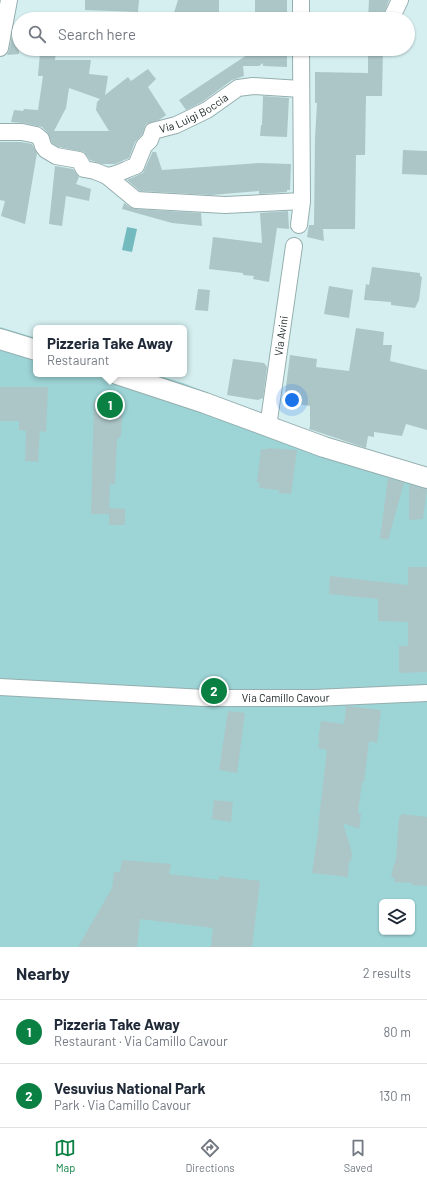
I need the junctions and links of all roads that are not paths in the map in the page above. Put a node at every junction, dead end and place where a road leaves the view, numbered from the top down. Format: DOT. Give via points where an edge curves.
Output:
graph roads {
  1 [pos="9,0"];
  2 [pos="301,0"];
  3 [pos="400,0"];
  4 [pos="301,12"];
  5 [pos="394,12"];
  6 [pos="0,48"];
  7 [pos="301,56"];
  8 [pos="301,89"];
  9 [pos="0,132"];
  10 [pos="107,176"];
  11 [pos="302,201"];
  12 [pos="299,225"];
  13 [pos="294,246"];
  14 [pos="0,339"];
  15 [pos="33,349"];
  16 [pos="126,377"];
  17 [pos="268,427"];
  18 [pos="427,478"];
  19 [pos="0,687"];
  20 [pos="427,693"];
  1 -- 6 [label="street"];
  2 -- 4 [label="street"];
  3 -- 5 [label="street"];
  7 -- 8 [label="street"];
  8 -- 10 [label="street, Via Luigi Boccia" via="253,86 238,88 207,110 176,125 153,131 136,166"];
  8 -- 11 [label="street"];
  9 -- 10 [label="street" via="36,135 46,150 56,156 79,160 84,169 95,170"];
  10 -- 11 [label="street" via="136,200 225,205"];
  11 -- 12 [label="street"];
  13 -- 17 [label="street, Via Avini"];
  14 -- 15 [label="street"];
  16 -- 17 [label="street" via="205,402"];
  17 -- 18 [label="street"];
  19 -- 20 [label="street, Via Camillo Cavour" via="205,698 314,698"];
}
